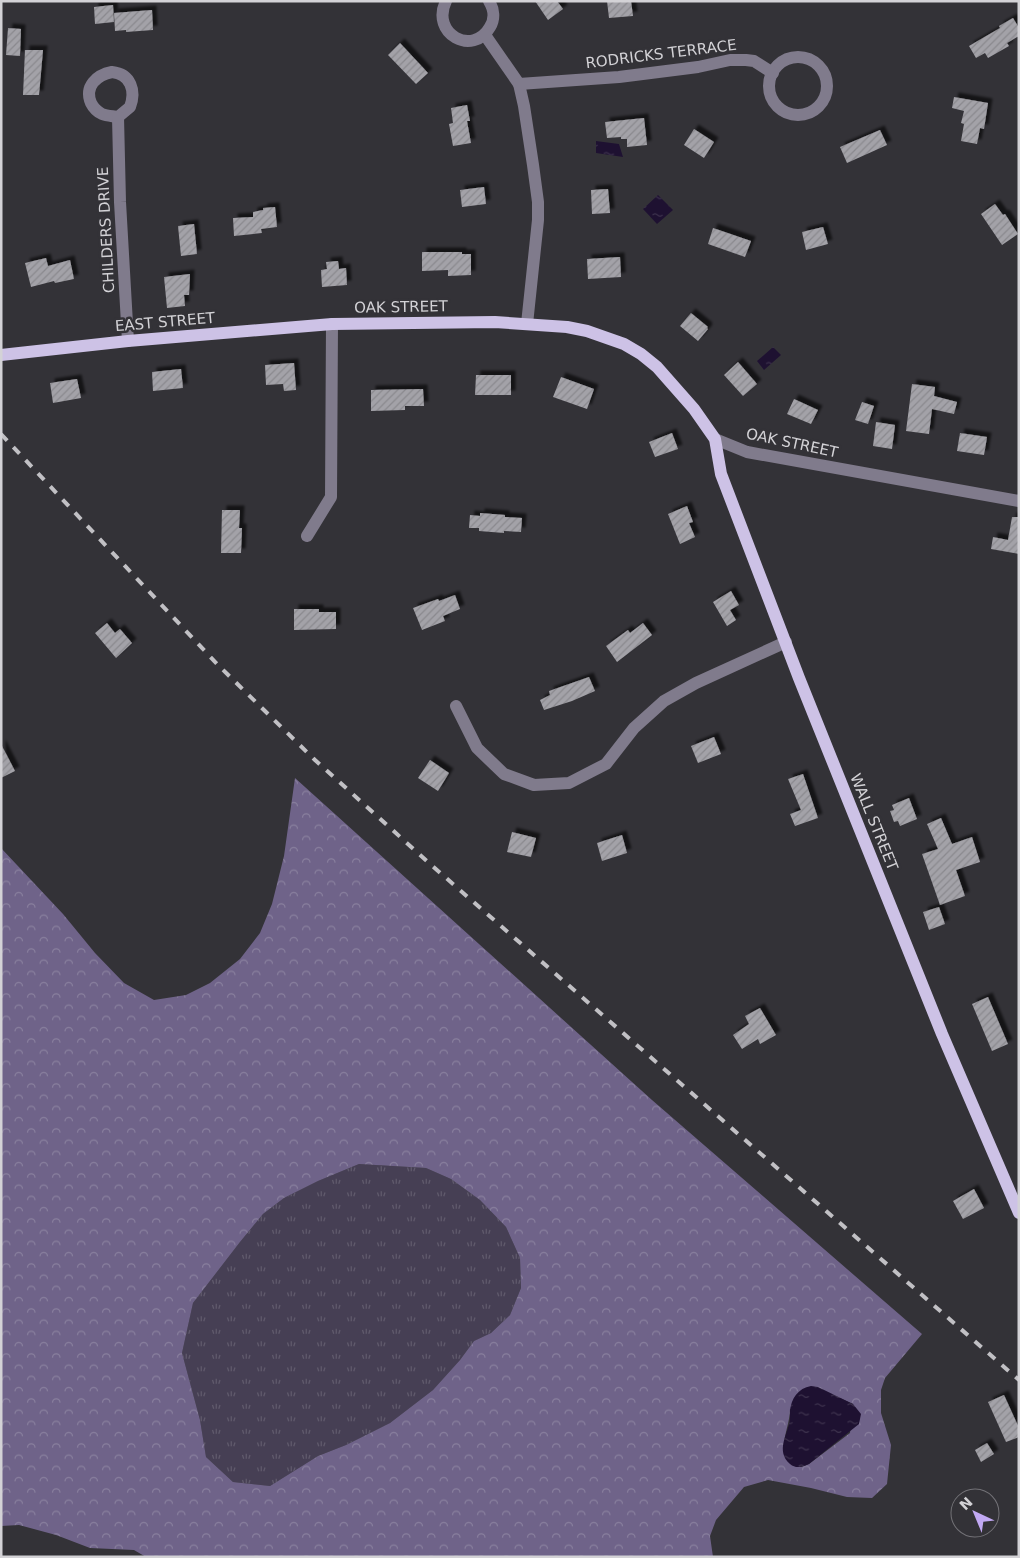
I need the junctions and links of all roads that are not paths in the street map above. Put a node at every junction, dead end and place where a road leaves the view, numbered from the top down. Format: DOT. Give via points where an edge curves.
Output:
graph roads {
  1 [pos="446,1"];
  2 [pos="489,1"];
  3 [pos="485,35"];
  4 [pos="773,73"];
  5 [pos="519,84"];
  6 [pos="118,117"];
  7 [pos="332,324"];
  8 [pos="527,324"];
  9 [pos="128,342"];
  10 [pos="1,354"];
  11 [pos="715,439"];
  12 [pos="1019,502"];
  13 [pos="308,536"];
  14 [pos="786,642"];
  15 [pos="456,706"];
  16 [pos="1019,1213"];
  1 -- 3 [label="street" via="442,21 453,37 473,41"];
  2 -- 3 [label="street" via="494,17"];
  3 -- 5 [label="street"];
  4 -- 4 [label="street" via="790,59 812,61 826,78 823,100 806,114 784,112 775,104 770,92"];
  4 -- 5 [label="street, RODRICKS TERRACE" via="754,61 730,60 672,71"];
  5 -- 8 [label="street" via="538,202"];
  6 -- 9 [label="street, CHILDERS DRIVE"];
  7 -- 8 [label="main road, OAK STREET"];
  7 -- 9 [label="main road, EAST STREET"];
  7 -- 13 [label="street" via="332,497"];
  8 -- 11 [label="main road, OAK STREET" via="587,331 624,344 641,354 694,409"];
  9 -- 10 [label="main road, EAST STREET"];
  11 -- 12 [label="street, OAK STREET" via="747,452"];
  11 -- 14 [label="main road, WALL STREET" via="721,474"];
  14 -- 15 [label="street" via="664,701 634,728 606,764 569,783 534,785 504,774 477,748"];
  14 -- 16 [label="main road, WALL STREET" via="939,1026"];
}
